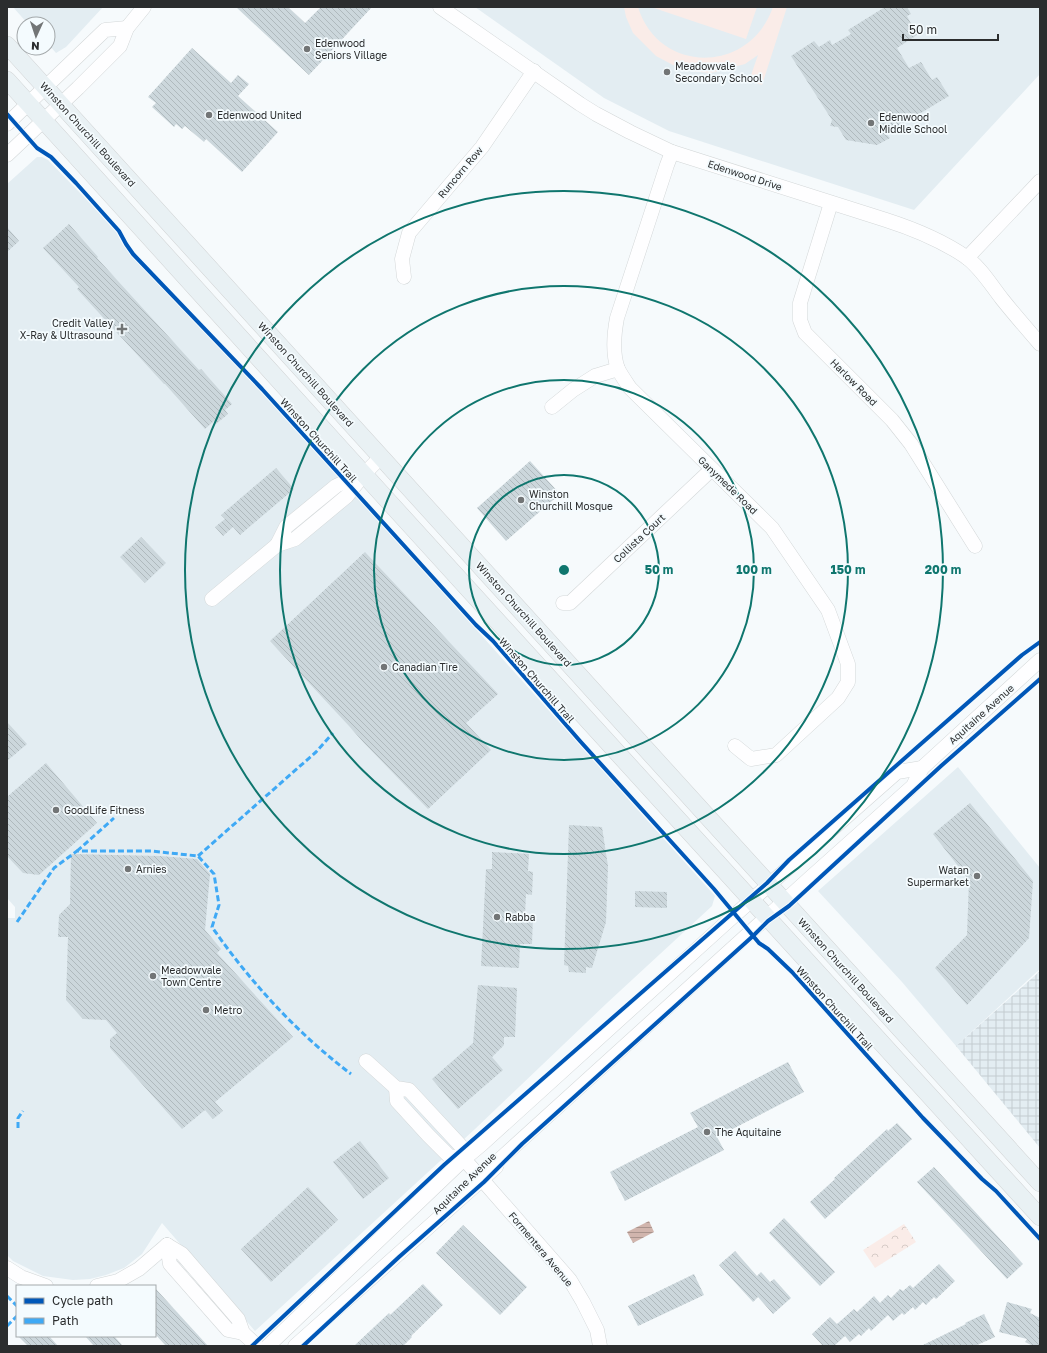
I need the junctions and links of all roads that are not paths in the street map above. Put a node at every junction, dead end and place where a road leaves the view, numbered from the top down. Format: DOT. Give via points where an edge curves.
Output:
graph roads {
  1 [pos="144,7"];
  2 [pos="440,7"];
  3 [pos="126,28"];
  4 [pos="7,45"];
  5 [pos="534,71"];
  6 [pos="7,80"];
  7 [pos="46,88"];
  8 [pos="29,104"];
  9 [pos="61,104"];
  10 [pos="44,121"];
  11 [pos="7,124"];
  12 [pos="672,152"];
  13 [pos="7,155"];
  14 [pos="1040,181"];
  15 [pos="831,203"];
  16 [pos="967,258"];
  17 [pos="404,277"];
  18 [pos="1040,344"];
  19 [pos="618,369"];
  20 [pos="552,408"];
  21 [pos="381,457"];
  22 [pos="712,469"];
  23 [pos="364,474"];
  24 [pos="975,546"];
  25 [pos="212,599"];
  26 [pos="563,603"];
  27 [pos="1040,660"];
  28 [pos="735,746"];
  29 [pos="922,768"];
  30 [pos="769,884"];
  31 [pos="752,900"];
  32 [pos="784,901"];
  33 [pos="767,917"];
  34 [pos="366,1061"];
  35 [pos="464,1159"];
  36 [pos="481,1180"];
  37 [pos="1040,1183"];
  38 [pos="1040,1217"];
  39 [pos="7,1268"];
  40 [pos="43,1285"];
  41 [pos="101,1285"];
  42 [pos="257,1346"];
  43 [pos="268,1346"];
  44 [pos="296,1346"];
  45 [pos="600,1346"];
  1 -- 3 [label="street"];
  2 -- 5 [label="street, Edenwood Drive"];
  3 -- 7 [label="street" via="105,30"];
  3 -- 9 [label="street" via="120,46"];
  4 -- 7 [label="main road, Winston Churchill Boulevard"];
  5 -- 12 [label="street, Edenwood Drive" via="596,114"];
  5 -- 17 [label="street, Runcorn Row" via="482,147 409,233 402,259"];
  6 -- 8 [label="main road"];
  7 -- 8 [label="street"];
  7 -- 9 [label="main road, Winston Churchill Boulevard"];
  8 -- 10 [label="main road"];
  8 -- 11 [label="street"];
  9 -- 10 [label="street"];
  9 -- 21 [label="main road, Winston Churchill Boulevard"];
  10 -- 13 [label="street"];
  10 -- 23 [label="main road"];
  12 -- 15 [label="street, Edenwood Drive"];
  12 -- 19 [label="street, Ganymede Road" via="617,318 614,335"];
  14 -- 16 [label="street"];
  15 -- 16 [label="street, Edenwood Drive" via="916,230"];
  15 -- 24 [label="street, Harlow Road" via="800,303 800,320 805,333 892,420 911,444"];
  16 -- 18 [label="street, Edenwood Drive"];
  19 -- 20 [label="street" via="595,376"];
  19 -- 22 [label="street, Ganymede Road" via="630,388"];
  21 -- 23 [label="street"];
  21 -- 30 [label="main road, Winston Churchill Boulevard"];
  22 -- 26 [label="street, Collista Court" via="570,603"];
  22 -- 28 [label="street, Ganymede Road" via="772,528 828,610 848,664 848,682 838,698 776,754 751,759"];
  23 -- 25 [label="street" via="347,496 295,539 276,545"];
  23 -- 31 [label="main road"];
  27 -- 29 [label="street, Aquitaine Avenue"];
  29 -- 30 [label="street, Aquitaine Avenue" via="897,772"];
  29 -- 32 [label="street, Aquitaine Avenue" via="913,786"];
  30 -- 31 [label="street, Aquitaine Avenue"];
  30 -- 32 [label="main road, Winston Churchill Boulevard"];
  31 -- 33 [label="main road"];
  31 -- 35 [label="street, Aquitaine Avenue"];
  32 -- 33 [label="street, Aquitaine Avenue"];
  32 -- 37 [label="main road, Winston Churchill Boulevard"];
  33 -- 36 [label="street, Aquitaine Avenue" via="498,1161"];
  33 -- 38 [label="main road"];
  34 -- 35 [label="street" via="396,1088 397,1101 433,1140 449,1156"];
  35 -- 36 [label="street, Formentera Avenue"];
  35 -- 43 [label="street, Aquitaine Avenue"];
  36 -- 44 [label="street, Aquitaine Avenue"];
  36 -- 45 [label="street, Formentera Avenue" via="570,1280 597,1330"];
  39 -- 40 [label="street" via="21,1278"];
  41 -- 42 [label="street" via="118,1281 139,1269 167,1245 170,1264 228,1330 243,1332"];
}
